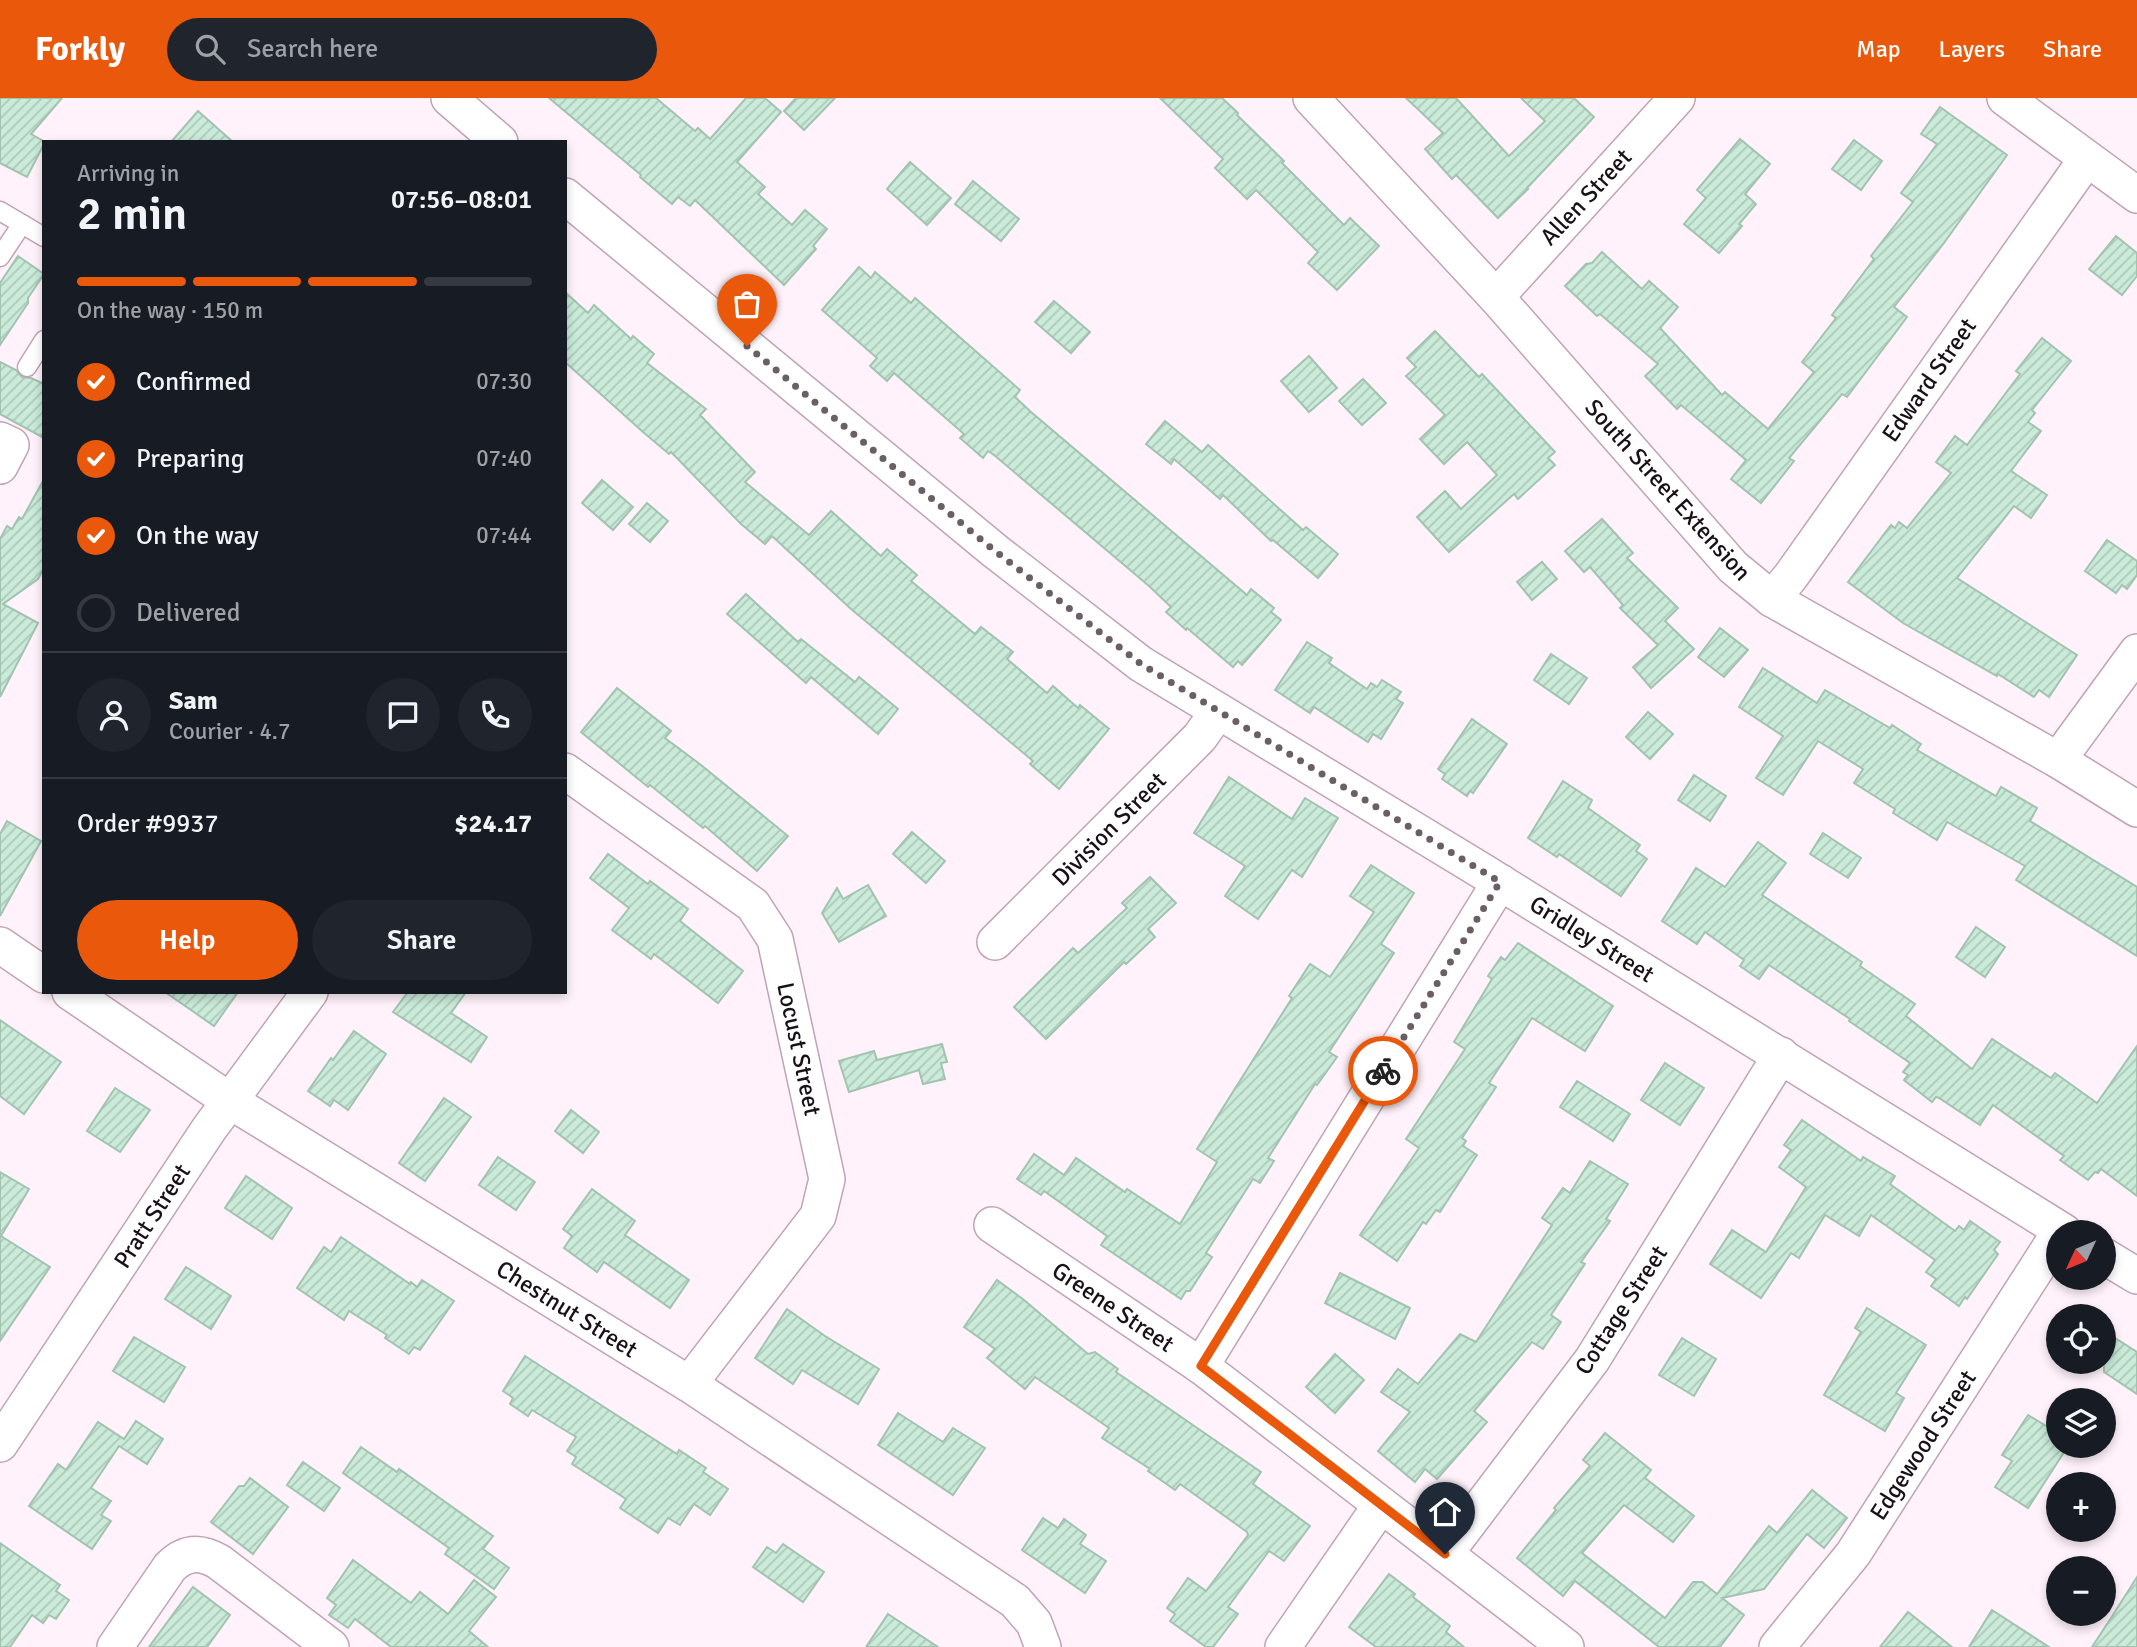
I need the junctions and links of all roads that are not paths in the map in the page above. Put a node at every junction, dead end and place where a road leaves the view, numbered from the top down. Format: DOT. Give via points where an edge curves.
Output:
graph roads {
  1 [pos="449,98"];
  2 [pos="1311,98"];
  3 [pos="1677,98"];
  4 [pos="2005,98"];
  5 [pos="497,140"];
  6 [pos="2086,160"];
  7 [pos="2137,195"];
  8 [pos="567,198"];
  9 [pos="0,211"];
  10 [pos="22,224"];
  11 [pos="42,236"];
  12 [pos="0,257"];
  13 [pos="1496,297"];
  14 [pos="42,343"];
  15 [pos="27,367"];
  16 [pos="0,440"];
  17 [pos="0,466"];
  18 [pos="1772,599"];
  19 [pos="2137,652"];
  20 [pos="1218,711"];
  21 [pos="2058,760"];
  22 [pos="567,772"];
  23 [pos="2137,809"];
  24 [pos="1500,882"];
  25 [pos="995,942"];
  26 [pos="0,945"];
  27 [pos="42,974"];
  28 [pos="73,994"];
  29 [pos="309,994"];
  30 [pos="1781,1055"];
  31 [pos="230,1101"];
  32 [pos="2046,1223"];
  33 [pos="992,1225"];
  34 [pos="2046,1255"];
  35 [pos="2116,1263"];
  36 [pos="2137,1276"];
  37 [pos="1201,1366"];
  38 [pos="690,1384"];
  39 [pos="0,1444"];
  40 [pos="1381,1505"];
  41 [pos="1445,1554"];
  42 [pos="1043,1645"];
  43 [pos="116,1647"];
  44 [pos="331,1647"];
  45 [pos="1283,1647"];
  46 [pos="1566,1647"];
  47 [pos="1777,1647"];
  1 -- 5 [label="street"];
  2 -- 13 [label="street, South Street Extension"];
  3 -- 13 [label="street, Allen Street"];
  4 -- 6 [label="street"];
  6 -- 7 [label="street"];
  6 -- 18 [label="street, Edward Street"];
  8 -- 20 [label="street, Gridley Street" via="995,551 1141,664"];
  9 -- 10 [label="lane"];
  10 -- 11 [label="lane"];
  10 -- 12 [label="lane"];
  13 -- 18 [label="street, South Street Extension" via="1733,567"];
  14 -- 15 [label="lane"];
  16 -- 17 [label="street" via="11,445"];
  18 -- 21 [label="street, South Street Extension"];
  19 -- 21 [label="street"];
  20 -- 24 [label="street, Gridley Street"];
  20 -- 25 [label="street, Division Street" via="1200,737"];
  21 -- 23 [label="street, South Street Extension"];
  22 -- 38 [label="street, Locust Street" via="753,905 768,928 775,939 827,1179 818,1216"];
  24 -- 30 [label="street, Gridley Street"];
  24 -- 37 [label="street"];
  26 -- 27 [label="street"];
  28 -- 31 [label="street, Chestnut Street"];
  29 -- 31 [label="street, Pratt Street"];
  30 -- 32 [label="street, Gridley Street"];
  30 -- 41 [label="street, Cottage Street" via="1592,1360"];
  31 -- 38 [label="street, Chestnut Street"];
  31 -- 39 [label="street, Pratt Street"];
  33 -- 37 [label="street, Greene Street"];
  34 -- 47 [label="street, Edgewood Street" via="1853,1554"];
  35 -- 36 [label="street"];
  37 -- 40 [label="street, Greene Street"];
  38 -- 42 [label="street, Chestnut Street" via="1015,1601 1034,1623"];
  40 -- 41 [label="street, Greene Street"];
  40 -- 45 [label="street"];
  41 -- 46 [label="street, Greene Street"];
  43 -- 44 [label="street" via="170,1567 179,1558 201,1554 219,1562"];
}
